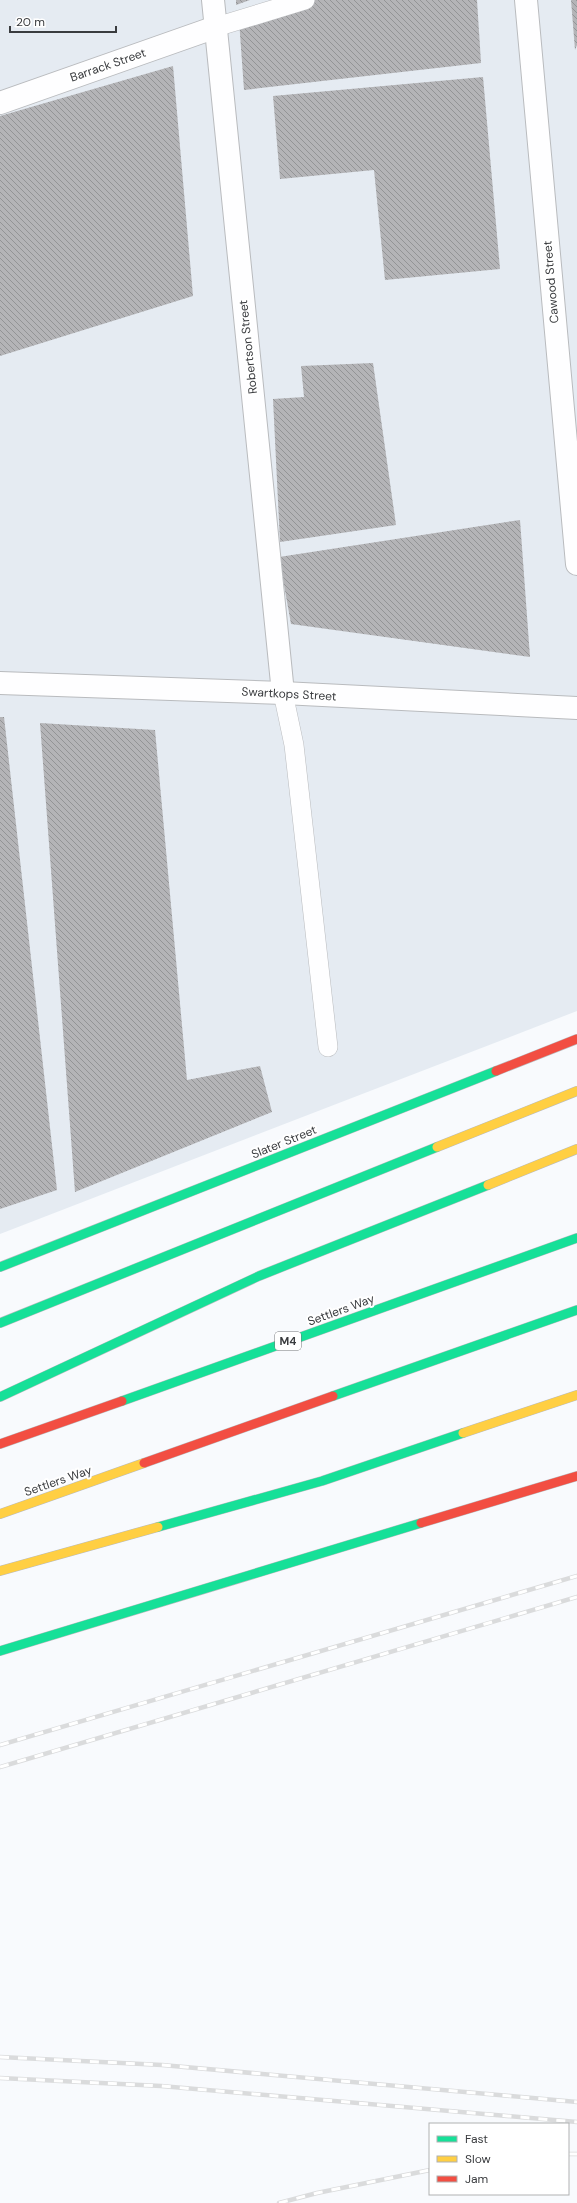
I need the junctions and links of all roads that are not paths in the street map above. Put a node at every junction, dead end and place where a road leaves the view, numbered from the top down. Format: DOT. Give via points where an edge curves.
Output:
graph roads {
  1 [pos="213,0"];
  2 [pos="305,0"];
  3 [pos="526,0"];
  4 [pos="216,27"];
  5 [pos="0,103"];
  6 [pos="577,564"];
  7 [pos="0,683"];
  8 [pos="283,693"];
  9 [pos="577,708"];
  10 [pos="577,1039"];
  11 [pos="328,1047"];
  12 [pos="577,1091"];
  13 [pos="577,1149"];
  14 [pos="577,1238"];
  15 [pos="0,1267"];
  16 [pos="577,1310"];
  17 [pos="0,1323"];
  18 [pos="577,1395"];
  19 [pos="0,1397"];
  20 [pos="0,1444"];
  21 [pos="577,1476"];
  22 [pos="0,1514"];
  23 [pos="0,1571"];
  24 [pos="0,1651"];
  1 -- 4 [label="street, Robertson Street"];
  2 -- 4 [label="lane"];
  3 -- 6 [label="street, Cawood Street"];
  4 -- 5 [label="street, Barrack Street"];
  4 -- 8 [label="street, Robertson Street"];
  7 -- 8 [label="street, Swartkops Street"];
  8 -- 9 [label="street, Swartkops Street"];
  8 -- 11 [label="lane" via="294,745"];
  10 -- 15 [label="main road, Slater Street"];
  12 -- 17 [label="main road"];
  13 -- 19 [label="main road" via="259,1276"];
  14 -- 20 [label="main road, Settlers Way / M4"];
  16 -- 22 [label="main road, Settlers Way"];
  18 -- 23 [label="main road" via="322,1481"];
  21 -- 24 [label="main road"];
}
